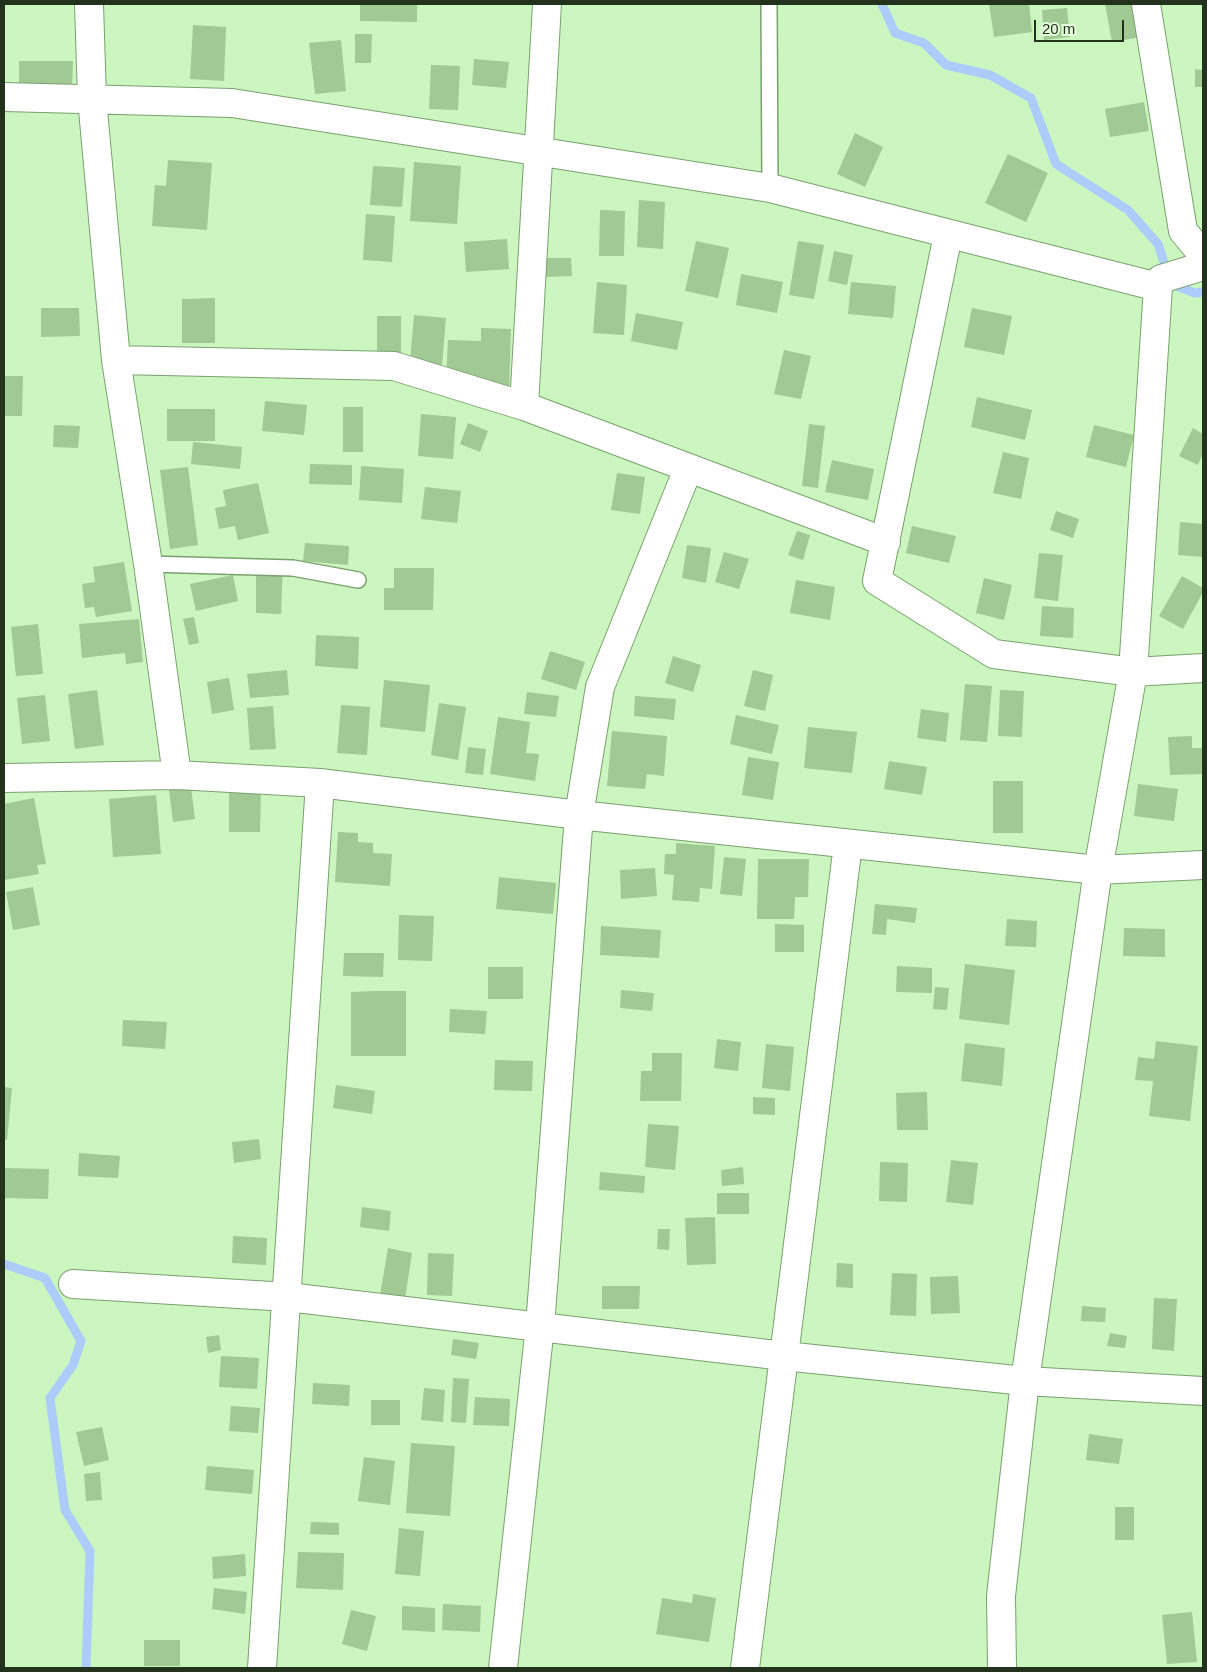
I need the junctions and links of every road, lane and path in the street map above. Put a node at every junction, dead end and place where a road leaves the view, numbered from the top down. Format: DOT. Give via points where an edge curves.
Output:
graph roads {
  1 [pos="89,4"];
  2 [pos="548,4"];
  3 [pos="769,4"];
  4 [pos="1146,4"];
  5 [pos="4,98"];
  6 [pos="92,99"];
  7 [pos="539,152"];
  8 [pos="770,188"];
  9 [pos="948,235"];
  10 [pos="1203,255"];
  11 [pos="1176,276"];
  12 [pos="116,360"];
  13 [pos="524,406"];
  14 [pos="688,469"];
  15 [pos="886,542"];
  16 [pos="148,564"];
  17 [pos="358,580"];
  18 [pos="1203,668"];
  19 [pos="1133,672"];
  20 [pos="177,775"];
  21 [pos="4,778"];
  22 [pos="320,783"];
  23 [pos="579,815"];
  24 [pos="848,844"];
  25 [pos="1203,865"];
  26 [pos="1098,870"];
  27 [pos="73,1284"];
  28 [pos="288,1297"];
  29 [pos="540,1326"];
  30 [pos="784,1356"];
  31 [pos="1025,1381"];
  32 [pos="1203,1391"];
  33 [pos="262,1668"];
  34 [pos="503,1668"];
  35 [pos="744,1668"];
  36 [pos="1002,1668"];
  1 -- 6 [label="street"];
  2 -- 7 [label="street"];
  3 -- 8 [label="lane"];
  4 -- 10 [label="street" via="1183,231"];
  5 -- 6 [label="street"];
  6 -- 7 [label="street" via="232,103"];
  6 -- 12 [label="street"];
  7 -- 8 [label="street"];
  7 -- 13 [label="street"];
  8 -- 9 [label="street"];
  9 -- 11 [label="street"];
  9 -- 15 [label="street"];
  11 -- 19 [label="street"];
  12 -- 13 [label="street" via="394,366"];
  12 -- 16 [label="street"];
  13 -- 14 [label="street"];
  14 -- 15 [label="street"];
  14 -- 23 [label="street" via="600,687"];
  15 -- 19 [label="street" via="877,581 994,654"];
  16 -- 17 [label="lane" via="293,568"];
  16 -- 20 [label="street"];
  18 -- 19 [label="street"];
  19 -- 26 [label="street"];
  20 -- 21 [label="street"];
  20 -- 22 [label="street"];
  22 -- 23 [label="street"];
  22 -- 28 [label="street"];
  23 -- 24 [label="street"];
  23 -- 29 [label="street"];
  24 -- 26 [label="street"];
  24 -- 30 [label="street"];
  25 -- 26 [label="street"];
  26 -- 31 [label="street"];
  27 -- 28 [label="street"];
  28 -- 29 [label="street"];
  28 -- 33 [label="street"];
  29 -- 30 [label="street"];
  29 -- 34 [label="street"];
  30 -- 31 [label="street"];
  30 -- 35 [label="street"];
  31 -- 32 [label="street"];
  31 -- 36 [label="street" via="1001,1596"];
}
